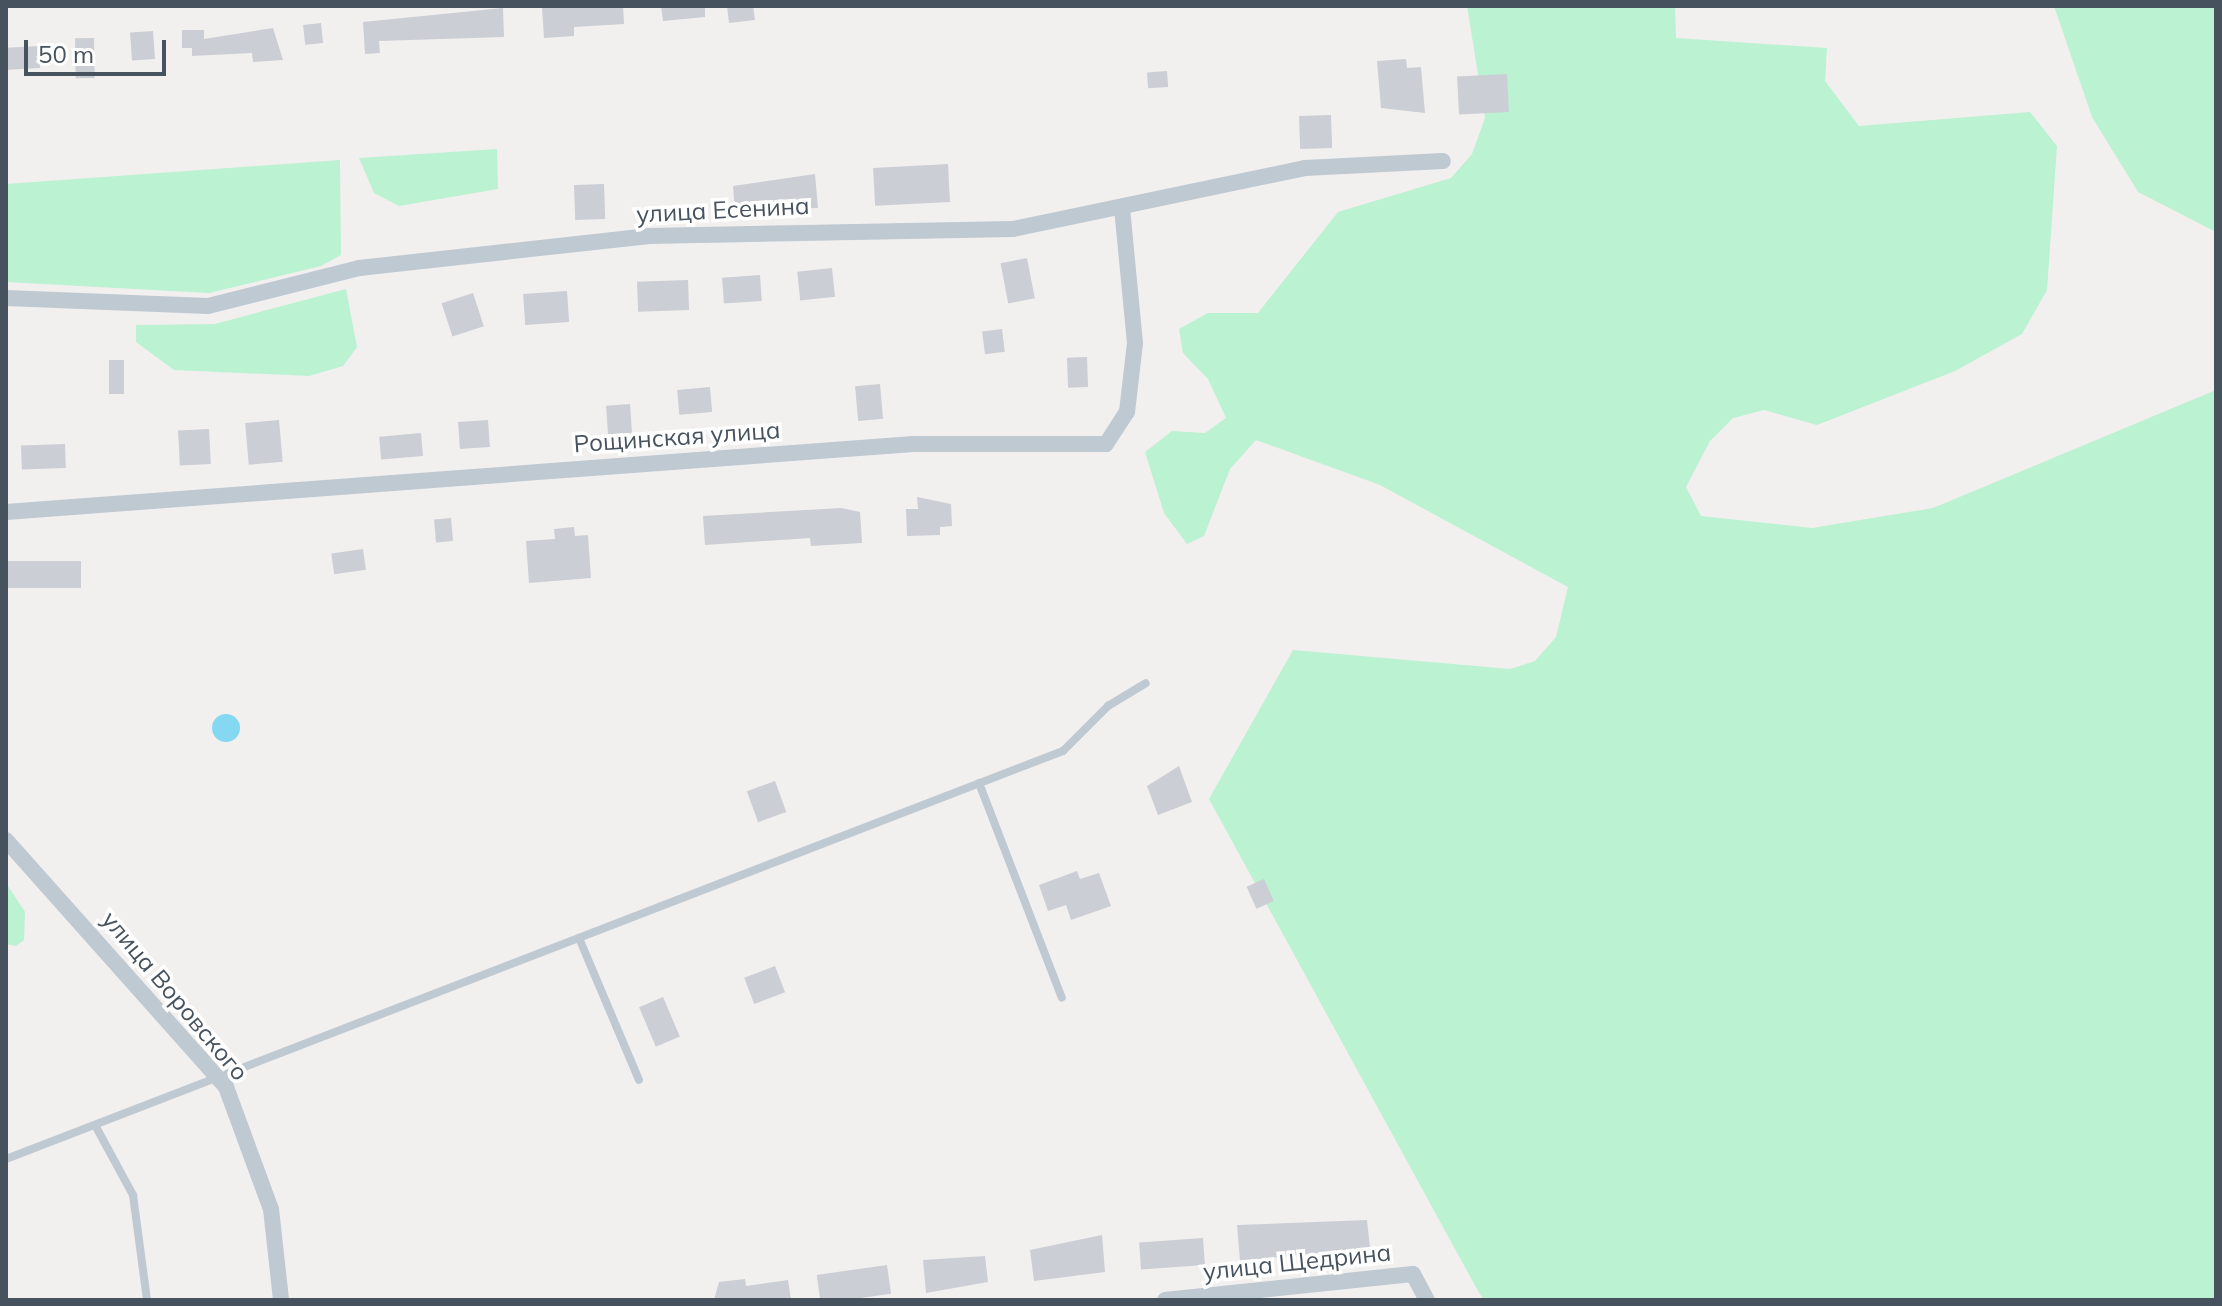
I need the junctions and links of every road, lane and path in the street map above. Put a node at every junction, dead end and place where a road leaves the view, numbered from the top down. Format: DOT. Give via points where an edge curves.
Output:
graph roads {
  1 [pos="1443,161"];
  2 [pos="1122,207"];
  3 [pos="6,298"];
  4 [pos="6,512"];
  5 [pos="1146,683"];
  6 [pos="979,783"];
  7 [pos="6,840"];
  8 [pos="579,938"];
  9 [pos="1062,998"];
  10 [pos="218,1077"];
  11 [pos="639,1080"];
  12 [pos="95,1125"];
  13 [pos="6,1159"];
  14 [pos="1427,1295"];
  15 [pos="147,1300"];
  16 [pos="281,1300"];
  17 [pos="1165,1300"];
  1 -- 2 [label="street, улица Есенина" via="1305,168"];
  2 -- 3 [label="street, улица Есенина" via="1013,229 728,229 619,239 359,268 208,306"];
  2 -- 4 [label="street, Рощинская улица" via="1135,343 1127,412 1106,444 913,444"];
  5 -- 6 [label="lane" via="1108,706 1063,751"];
  6 -- 8 [label="lane"];
  6 -- 9 [label="lane"];
  7 -- 10 [label="street, улица Воровского"];
  8 -- 10 [label="lane"];
  8 -- 11 [label="lane"];
  10 -- 12 [label="lane"];
  10 -- 16 [label="street, улица Воровского" via="256,1153"];
  12 -- 13 [label="lane"];
  12 -- 15 [label="lane" via="133,1195"];
  14 -- 17 [label="street, улица Щедрина" via="1413,1274"];
}
